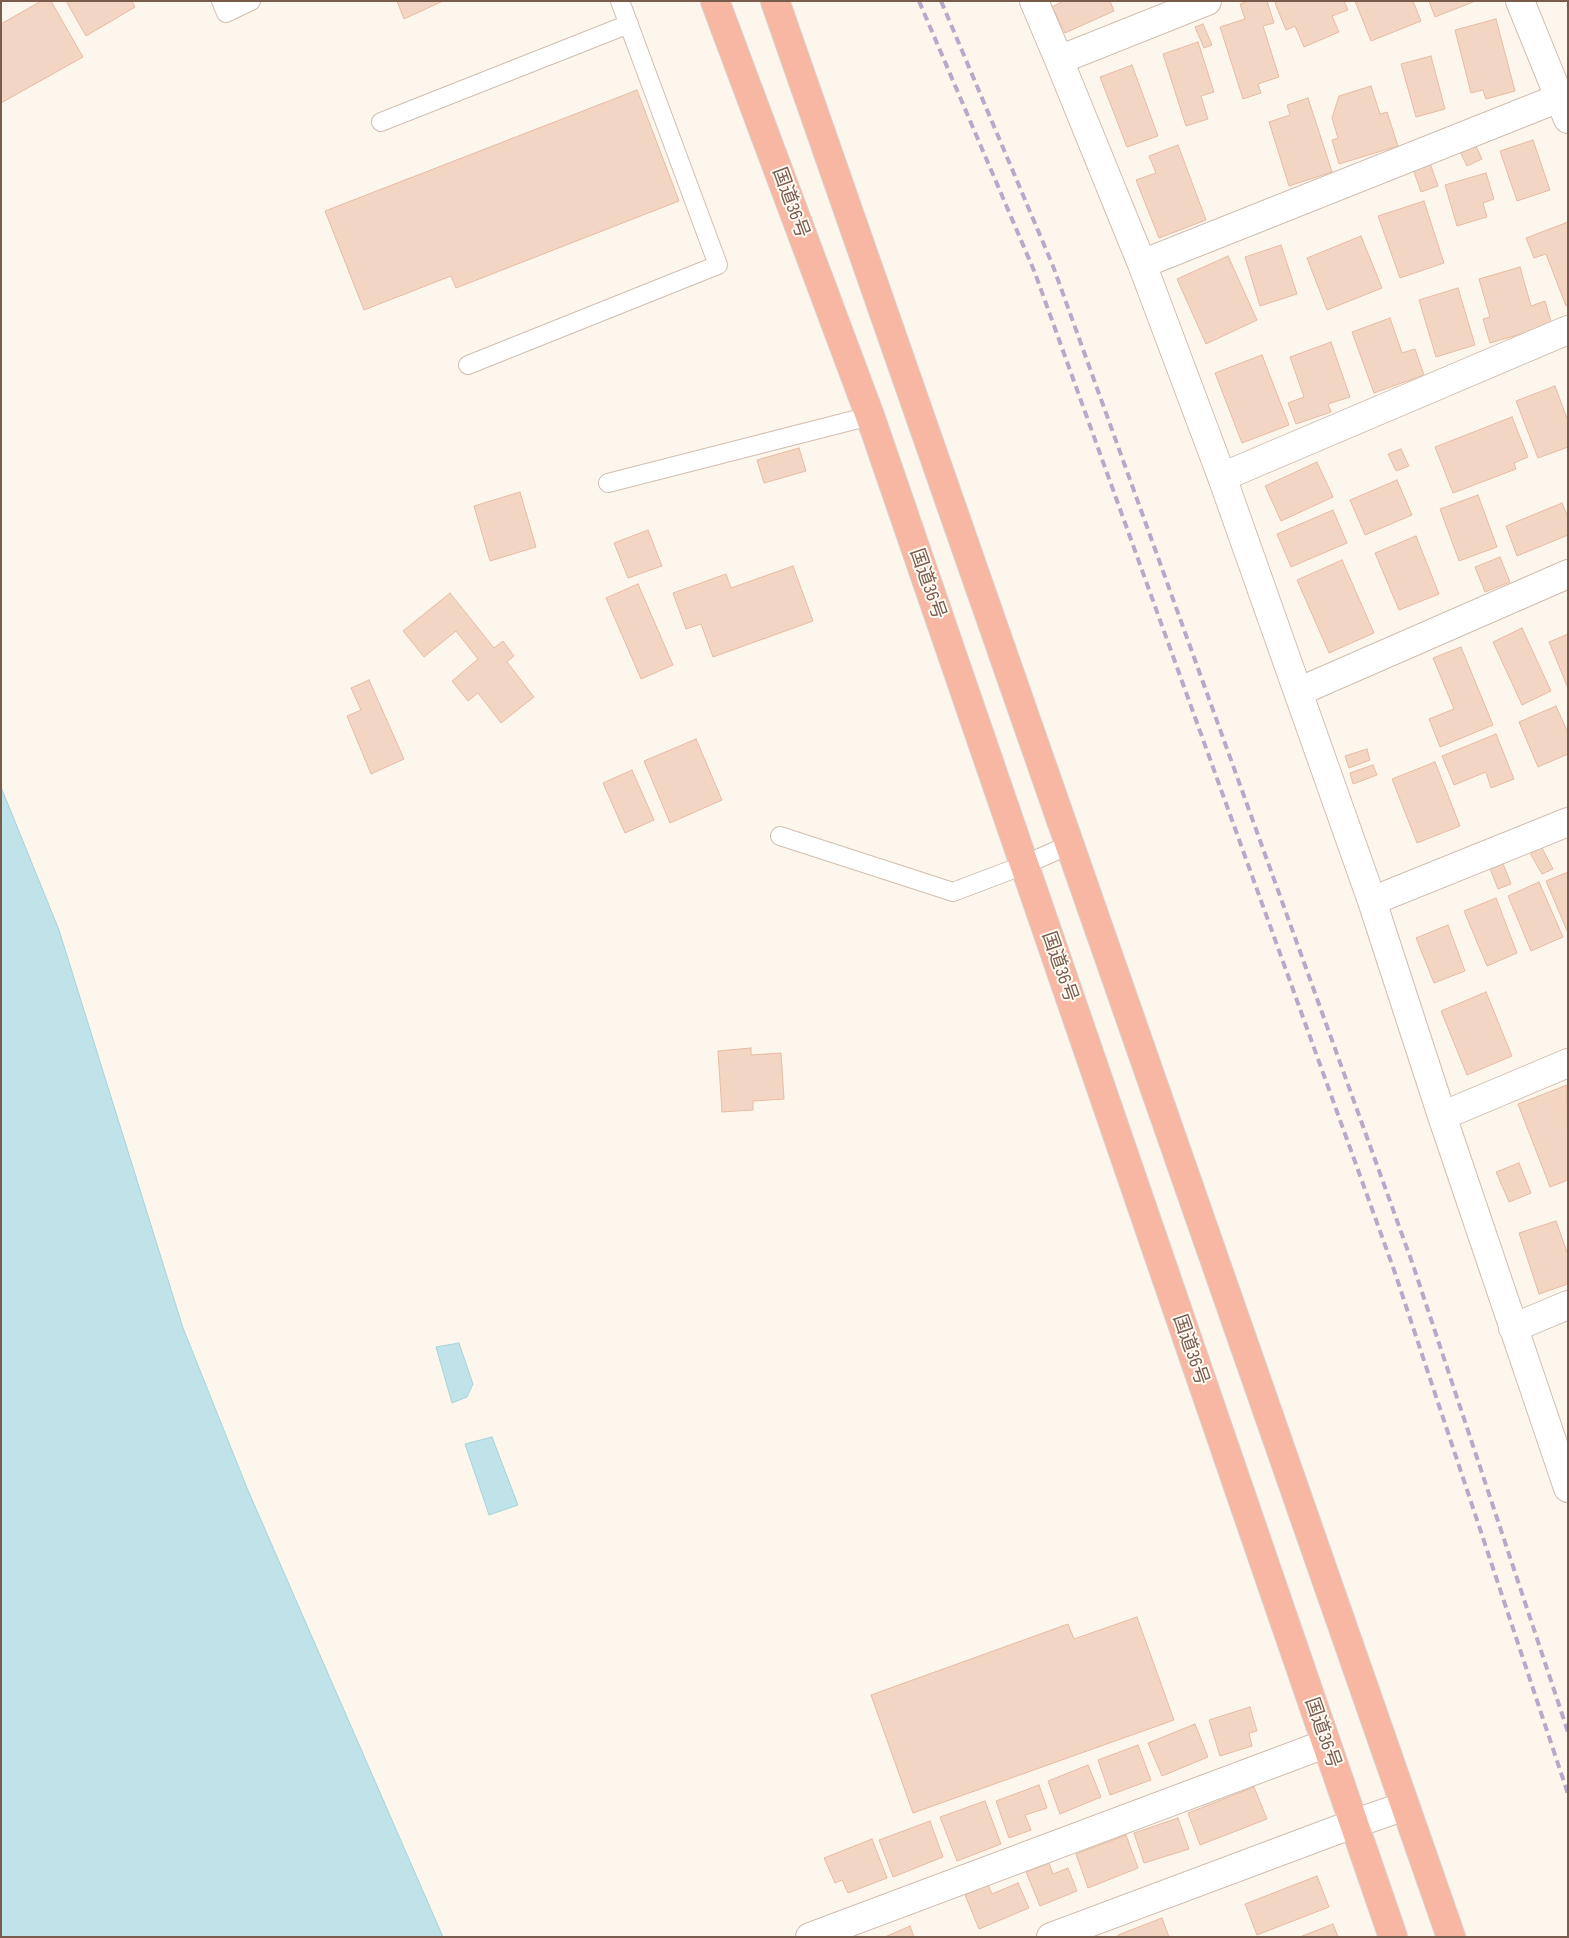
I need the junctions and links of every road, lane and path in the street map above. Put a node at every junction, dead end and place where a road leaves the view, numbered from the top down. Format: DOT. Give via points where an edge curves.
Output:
graph roads {
  1 [pos="220,1"];
  2 [pos="251,1"];
  3 [pos="620,1"];
  4 [pos="715,1"];
  5 [pos="775,1"];
  6 [pos="1034,1"];
  7 [pos="1207,1"];
  8 [pos="1520,1"];
  9 [pos="1563,1"];
  10 [pos="1568,5"];
  11 [pos="629,24"];
  12 [pos="1059,60"];
  13 [pos="1563,108"];
  14 [pos="381,122"];
  15 [pos="1142,264"];
  16 [pos="1568,330"];
  17 [pos="468,365"];
  18 [pos="870,416"];
  19 [pos="1222,477"];
  20 [pos="608,483"];
  21 [pos="1568,574"];
  22 [pos="1298,692"];
  23 [pos="1568,822"];
  24 [pos="780,836"];
  25 [pos="1069,845"];
  26 [pos="1024,865"];
  27 [pos="1372,901"];
  28 [pos="1568,1063"];
  29 [pos="1442,1116"];
  30 [pos="1568,1305"];
  31 [pos="1513,1328"];
  32 [pos="1568,1488"];
  33 [pos="1325,1744"];
  34 [pos="1405,1806"];
  35 [pos="1354,1824"];
  36 [pos="810,1937"];
  37 [pos="1051,1937"];
  38 [pos="1393,1937"];
  39 [pos="1451,1937"];
  1 -- 2 [label="lane" via="226,13"];
  3 -- 11 [label="lane"];
  4 -- 18 [label="highway, 国道36号"];
  5 -- 25 [label="highway"];
  6 -- 12 [label="street"];
  7 -- 12 [label="street"];
  8 -- 13 [label="street"];
  9 -- 10 [label="path"];
  11 -- 14 [label="lane"];
  11 -- 17 [label="lane" via="718,265"];
  12 -- 15 [label="street"];
  13 -- 15 [label="street"];
  15 -- 19 [label="street"];
  16 -- 19 [label="street"];
  18 -- 20 [label="lane"];
  18 -- 26 [label="highway, 国道36号"];
  19 -- 22 [label="street"];
  21 -- 22 [label="street"];
  22 -- 27 [label="street"];
  23 -- 27 [label="street"];
  24 -- 26 [label="lane" via="953,892"];
  25 -- 26 [label="lane"];
  25 -- 34 [label="highway"];
  26 -- 33 [label="highway, 国道36号"];
  27 -- 29 [label="street"];
  28 -- 29 [label="street"];
  29 -- 31 [label="street"];
  30 -- 31 [label="street"];
  31 -- 32 [label="street"];
  33 -- 35 [label="highway, 国道36号"];
  33 -- 36 [label="street"];
  34 -- 35 [label="street"];
  34 -- 39 [label="highway"];
  35 -- 37 [label="street"];
  35 -- 38 [label="highway, 国道36号"];
}
